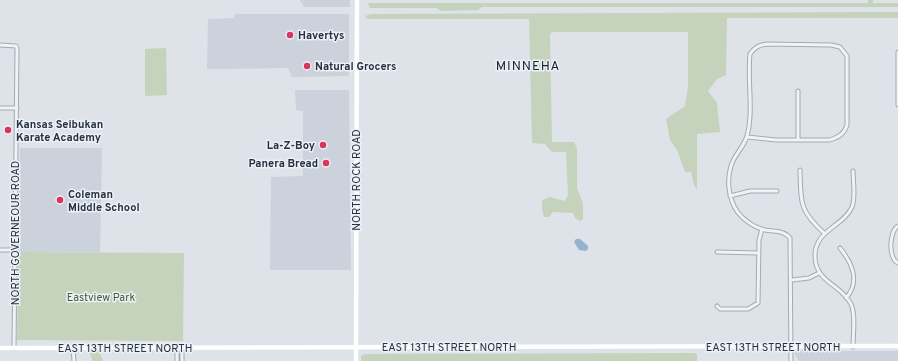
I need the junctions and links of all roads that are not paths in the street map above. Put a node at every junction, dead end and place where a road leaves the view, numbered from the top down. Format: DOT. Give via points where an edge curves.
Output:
graph roads {
  1 [pos="357,0"];
  2 [pos="0,45"];
  3 [pos="898,52"];
  4 [pos="798,91"];
  5 [pos="898,105"];
  6 [pos="0,108"];
  7 [pos="17,108"];
  8 [pos="746,137"];
  9 [pos="798,140"];
  10 [pos="800,170"];
  11 [pos="854,171"];
  12 [pos="777,191"];
  13 [pos="730,196"];
  14 [pos="898,226"];
  15 [pos="762,229"];
  16 [pos="824,233"];
  17 [pos="840,248"];
  18 [pos="0,250"];
  19 [pos="16,250"];
  20 [pos="717,252"];
  21 [pos="759,253"];
  22 [pos="898,263"];
  23 [pos="819,273"];
  24 [pos="792,280"];
  25 [pos="846,298"];
  26 [pos="717,306"];
  27 [pos="853,346"];
  28 [pos="898,346"];
  29 [pos="356,347"];
  30 [pos="791,347"];
  31 [pos="0,348"];
  32 [pos="14,348"];
  33 [pos="73,348"];
  34 [pos="179,348"];
  35 [pos="74,361"];
  36 [pos="177,361"];
  37 [pos="182,361"];
  38 [pos="356,361"];
  39 [pos="791,361"];
  1 -- 29 [label="main road, NORTH ROCK ROAD"];
  2 -- 7 [label="street, NORTH GOVERNEOUR ROAD" via="16,46"];
  3 -- 5 [label="street"];
  4 -- 9 [label="street"];
  6 -- 7 [label="street"];
  7 -- 19 [label="street, NORTH GOVERNEOUR ROAD"];
  8 -- 9 [label="street"];
  8 -- 9 [label="street" via="749,63 750,54 754,49 767,44 840,47 846,53 848,65 845,132 830,140"];
  8 -- 13 [label="street" via="731,165 728,183"];
  10 -- 16 [label="street" via="801,202 804,212"];
  11 -- 16 [label="street" via="852,207"];
  12 -- 13 [label="street" via="750,191"];
  13 -- 15 [label="street" via="741,216"];
  14 -- 22 [label="street" via="893,232 892,256"];
  15 -- 21 [label="street"];
  15 -- 24 [label="street" via="782,232 790,238"];
  16 -- 23 [label="street" via="815,250"];
  17 -- 25 [label="street" via="853,270 853,287"];
  18 -- 19 [label="street"];
  19 -- 32 [label="street, NORTH GOVERNEOUR ROAD"];
  20 -- 21 [label="street"];
  21 -- 26 [label="street" via="758,303 748,309 720,309"];
  23 -- 24 [label="street" via="809,278"];
  23 -- 25 [label="street"];
  24 -- 30 [label="street"];
  25 -- 27 [label="street" via="853,309"];
  27 -- 28 [label="main road, EAST 13TH STREET NORTH"];
  27 -- 30 [label="main road, EAST 13TH STREET NORTH"];
  29 -- 30 [label="main road, EAST 13TH STREET NORTH"];
  29 -- 34 [label="main road, EAST 13TH STREET NORTH"];
  29 -- 38 [label="main road, NORTH ROCK ROAD"];
  30 -- 39 [label="street"];
  31 -- 32 [label="main road, EAST 13TH STREET NORTH"];
  32 -- 33 [label="main road, EAST 13TH STREET NORTH"];
  33 -- 34 [label="main road, EAST 13TH STREET NORTH"];
  33 -- 35 [label="street"];
  34 -- 36 [label="street"];
  34 -- 37 [label="street"];
}
